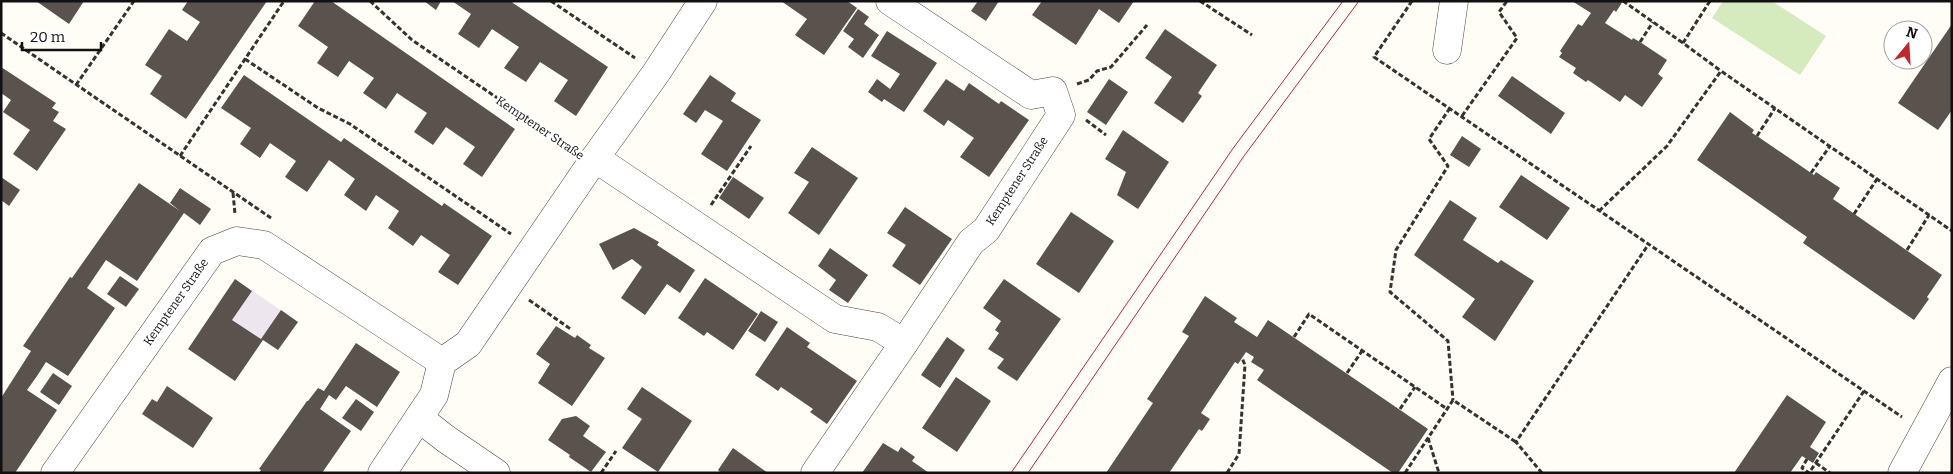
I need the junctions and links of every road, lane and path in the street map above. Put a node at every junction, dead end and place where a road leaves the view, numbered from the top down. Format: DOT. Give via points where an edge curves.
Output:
graph roads {
  1 [pos="134,1"];
  2 [pos="284,1"];
  3 [pos="370,1"];
  4 [pos="552,1"];
  5 [pos="703,1"];
  6 [pos="890,1"];
  7 [pos="1200,1"];
  8 [pos="1412,1"];
  9 [pos="1454,1"];
  10 [pos="1507,1"];
  11 [pos="1623,1"];
  12 [pos="1710,1"];
  13 [pos="1653,22"];
  14 [pos="1147,25"];
  15 [pos="1,33"];
  16 [pos="1252,35"];
  17 [pos="1640,42"];
  18 [pos="1683,43"];
  19 [pos="1447,50"];
  20 [pos="245,59"];
  21 [pos="1721,71"];
  22 [pos="656,73"];
  23 [pos="1053,91"];
  24 [pos="1450,108"];
  25 [pos="1775,108"];
  26 [pos="1462,116"];
  27 [pos="1756,136"];
  28 [pos="751,146"];
  29 [pos="1830,146"];
  30 [pos="180,156"];
  31 [pos="594,160"];
  32 [pos="1811,173"];
  33 [pos="1877,179"];
  34 [pos="1599,210"];
  35 [pos="1854,214"];
  36 [pos="1929,215"];
  37 [pos="697,225"];
  38 [pos="1952,231"];
  39 [pos="1648,245"];
  40 [pos="534,250"];
  41 [pos="1907,250"];
  42 [pos="509,286"];
  43 [pos="572,330"];
  44 [pos="1294,337"];
  45 [pos="904,343"];
  46 [pos="1362,351"];
  47 [pos="1242,358"];
  48 [pos="442,362"];
  49 [pos="1347,373"];
  50 [pos="1952,380"];
  51 [pos="1416,387"];
  52 [pos="1864,391"];
  53 [pos="1453,400"];
  54 [pos="1400,409"];
  55 [pos="1447,409"];
  56 [pos="419,418"];
  57 [pos="1903,418"];
  58 [pos="1428,437"];
  59 [pos="1516,442"];
  60 [pos="616,451"];
  61 [pos="1807,459"];
  62 [pos="1816,463"];
  63 [pos="55,473"];
  64 [pos="382,473"];
  65 [pos="496,473"];
  66 [pos="601,473"];
  67 [pos="815,473"];
  68 [pos="1227,473"];
  69 [pos="1404,473"];
  70 [pos="1439,473"];
  71 [pos="1542,473"];
  72 [pos="1830,473"];
  73 [pos="1902,473"];
  1 -- 15 [label="path" via="76,85"];
  2 -- 20 [label="path"];
  3 -- 31 [label="path, Kemptener Straße" via="412,40"];
  4 -- 22 [label="path"];
  5 -- 22 [label="street, Kemptener Straße"];
  6 -- 23 [label="street" via="1031,94"];
  7 -- 16 [label="path"];
  8 -- 24 [label="path" via="1374,57"];
  9 -- 19 [label="street"];
  10 -- 26 [label="path" via="1499,12 1517,38"];
  11 -- 13 [label="path"];
  12 -- 18 [label="path"];
  13 -- 17 [label="path"];
  13 -- 18 [label="path"];
  14 -- 23 [label="path" via="1111,67 1097,71 1089,80"];
  18 -- 21 [label="path"];
  20 -- 30 [label="path"];
  20 -- 40 [label="path" via="318,108 350,124"];
  21 -- 25 [label="path"];
  21 -- 34 [label="path" via="1667,146"];
  22 -- 31 [label="street, Kemptener Straße"];
  23 -- 45 [label="street, Kemptener Straße" via="1061,115 986,230 971,242"];
  24 -- 26 [label="path"];
  24 -- 53 [label="path" via="1430,139 1448,166 1396,250 1390,292 1448,341"];
  25 -- 27 [label="path"];
  25 -- 29 [label="path"];
  26 -- 34 [label="path"];
  28 -- 37 [label="path"];
  29 -- 32 [label="path"];
  29 -- 33 [label="path"];
  31 -- 37 [label="street, Kemptener Straße"];
  31 -- 40 [label="street, Kemptener Straße"];
  33 -- 35 [label="path"];
  33 -- 36 [label="path"];
  34 -- 39 [label="path"];
  36 -- 38 [label="path"];
  36 -- 41 [label="path"];
  37 -- 45 [label="street, Kemptener Straße" via="835,319 878,328"];
  39 -- 52 [label="path"];
  39 -- 59 [label="path"];
  40 -- 42 [label="street, Kemptener Straße"];
  42 -- 43 [label="path"];
  42 -- 48 [label="street, Kemptener Straße" via="468,344"];
  44 -- 46 [label="path" via="1309,314"];
  45 -- 67 [label="street, Kemptener Straße"];
  46 -- 49 [label="path"];
  46 -- 51 [label="path"];
  47 -- 68 [label="path" via="1245,365 1239,454"];
  48 -- 56 [label="street" via="434,395"];
  48 -- 63 [label="street, Kemptener Straße" via="264,245 237,241 212,251"];
  50 -- 73 [label="street"];
  51 -- 54 [label="path"];
  51 -- 55 [label="path"];
  52 -- 57 [label="path"];
  52 -- 62 [label="path"];
  53 -- 55 [label="path"];
  53 -- 59 [label="path"];
  55 -- 58 [label="path"];
  56 -- 64 [label="street"];
  56 -- 65 [label="street"];
  58 -- 69 [label="path"];
  58 -- 70 [label="path"];
  59 -- 71 [label="path"];
  60 -- 66 [label="path"];
  61 -- 62 [label="path" via="1802,468 1809,473"];
  62 -- 72 [label="path"];
}
